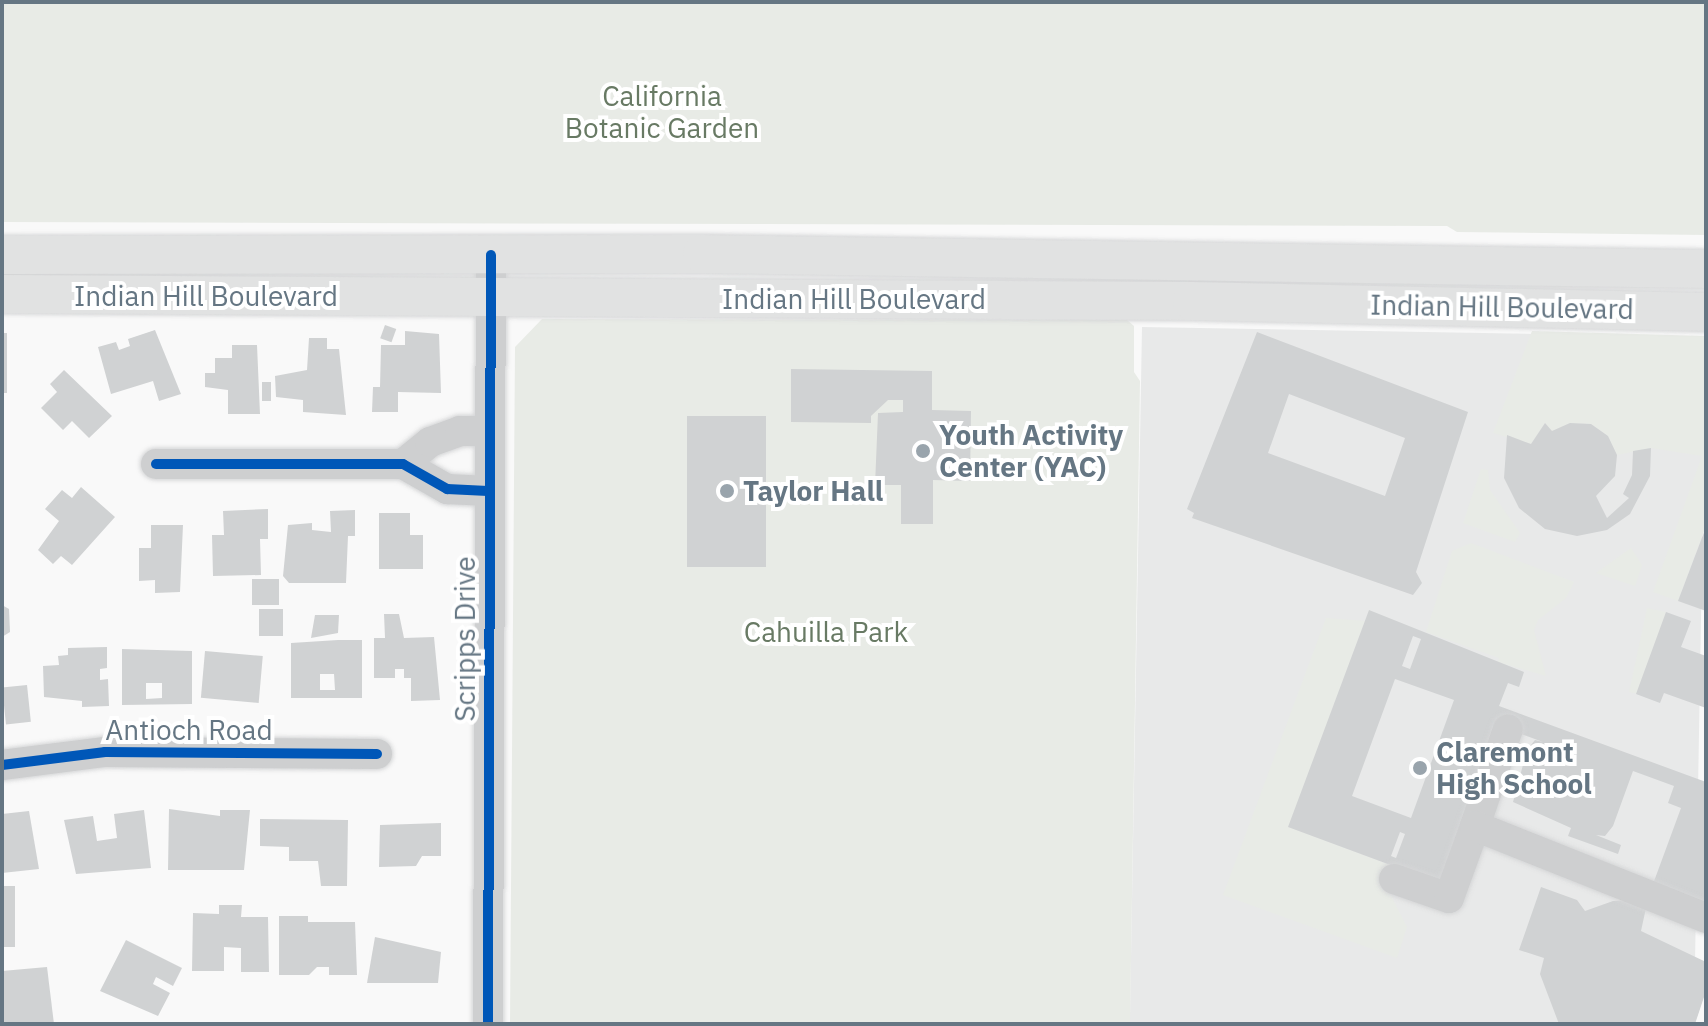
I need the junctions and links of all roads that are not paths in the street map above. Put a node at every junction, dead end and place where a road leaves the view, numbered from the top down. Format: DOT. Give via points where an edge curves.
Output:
graph roads {
  1 [pos="2,255"];
  2 [pos="491,255"];
  3 [pos="1706,269"];
  4 [pos="2,294"];
  5 [pos="491,297"];
  6 [pos="1706,312"];
  7 [pos="488,431"];
  8 [pos="156,464"];
  9 [pos="403,464"];
  10 [pos="488,491"];
  11 [pos="1508,729"];
  12 [pos="377,754"];
  13 [pos="2,765"];
  14 [pos="1475,826"];
  15 [pos="1394,879"];
  16 [pos="1706,918"];
  17 [pos="488,1024"];
  1 -- 2 [label="main road, Indian Hill Boulevard"];
  2 -- 3 [label="main road, Indian Hill Boulevard"];
  2 -- 5 [label="street, Scripps Drive"];
  4 -- 5 [label="main road, Indian Hill Boulevard"];
  5 -- 6 [label="main road, Indian Hill Boulevard" via="1170,300"];
  5 -- 7 [label="street, Scripps Drive"];
  7 -- 9 [label="street" via="460,431 430,442"];
  7 -- 10 [label="street, Scripps Drive"];
  8 -- 9 [label="street"];
  9 -- 10 [label="street" via="447,489"];
  10 -- 17 [label="street, Scripps Drive"];
  11 -- 14 [label="street"];
  12 -- 13 [label="street, Antioch Road" via="105,752"];
  14 -- 15 [label="street" via="1449,898"];
  14 -- 16 [label="street"];
}
